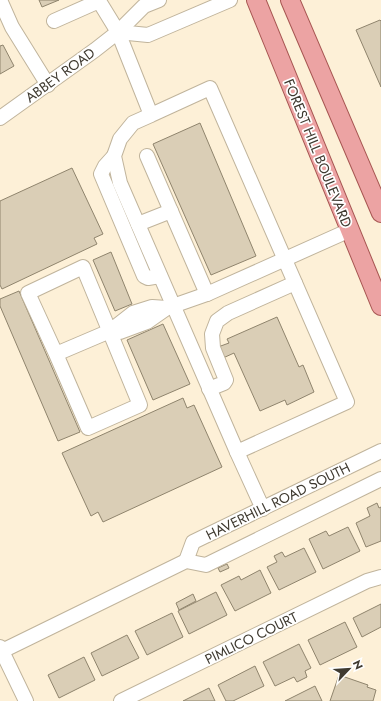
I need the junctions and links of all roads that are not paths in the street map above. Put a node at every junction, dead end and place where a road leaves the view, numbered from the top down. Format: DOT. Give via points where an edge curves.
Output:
graph roads {
  1 [pos="0,0"];
  2 [pos="99,0"];
  3 [pos="159,0"];
  4 [pos="230,0"];
  5 [pos="256,0"];
  6 [pos="290,0"];
  7 [pos="54,21"];
  8 [pos="118,32"];
  9 [pos="48,85"];
  10 [pos="151,115"];
  11 [pos="0,118"];
  12 [pos="114,156"];
  13 [pos="147,156"];
  14 [pos="171,211"];
  15 [pos="381,213"];
  16 [pos="138,224"];
  17 [pos="350,230"];
  18 [pos="285,260"];
  19 [pos="160,276"];
  20 [pos="295,283"];
  21 [pos="207,294"];
  22 [pos="381,306"];
  23 [pos="170,307"];
  24 [pos="110,331"];
  25 [pos="56,354"];
  26 [pos="209,389"];
  27 [pos="381,451"];
  28 [pos="237,452"];
  29 [pos="381,479"];
  30 [pos="263,509"];
  31 [pos="186,561"];
  32 [pos="381,577"];
  33 [pos="1,650"];
  34 [pos="26,701"];
  35 [pos="121,701"];
  1 -- 9 [label="street" via="12,27"];
  2 -- 7 [label="street"];
  2 -- 8 [label="street"];
  3 -- 8 [label="street, ABBEY ROAD" via="144,6"];
  4 -- 8 [label="street" via="148,34"];
  5 -- 17 [label="main road, FOREST HILL BOULEVARD"];
  6 -- 15 [label="main road"];
  8 -- 9 [label="street, ABBEY ROAD"];
  8 -- 10 [label="street"];
  9 -- 11 [label="street, ABBEY ROAD"];
  10 -- 12 [label="street" via="133,123 120,139"];
  10 -- 18 [label="street" via="210,88"];
  12 -- 16 [label="street" via="120,183"];
  12 -- 19 [label="street" via="101,174 144,276"];
  13 -- 14 [label="street"];
  14 -- 16 [label="street"];
  14 -- 21 [label="street"];
  16 -- 19 [label="street"];
  17 -- 18 [label="street"];
  17 -- 22 [label="main road, FOREST HILL BOULEVARD"];
  18 -- 20 [label="street"];
  18 -- 21 [label="street"];
  19 -- 23 [label="street"];
  20 -- 26 [label="street" via="228,313 216,321 212,334 213,348 226,380"];
  20 -- 28 [label="street" via="347,402"];
  21 -- 23 [label="street"];
  23 -- 24 [label="street" via="152,307 133,313"];
  23 -- 26 [label="street"];
  24 -- 25 [label="street"];
  24 -- 25 [label="street" via="83,267 28,293"];
  24 -- 25 [label="street" via="140,405 88,428"];
  26 -- 28 [label="street"];
  27 -- 30 [label="street, HAVERHILL ROAD SOUTH"];
  28 -- 30 [label="street"];
  29 -- 31 [label="street, HAVERHILL ROAD SOUTH" via="206,565"];
  30 -- 31 [label="street, HAVERHILL ROAD SOUTH" via="193,542"];
  31 -- 33 [label="street"];
  32 -- 35 [label="street, PIMLICO COURT" via="367,581"];
  33 -- 34 [label="street"];
}
